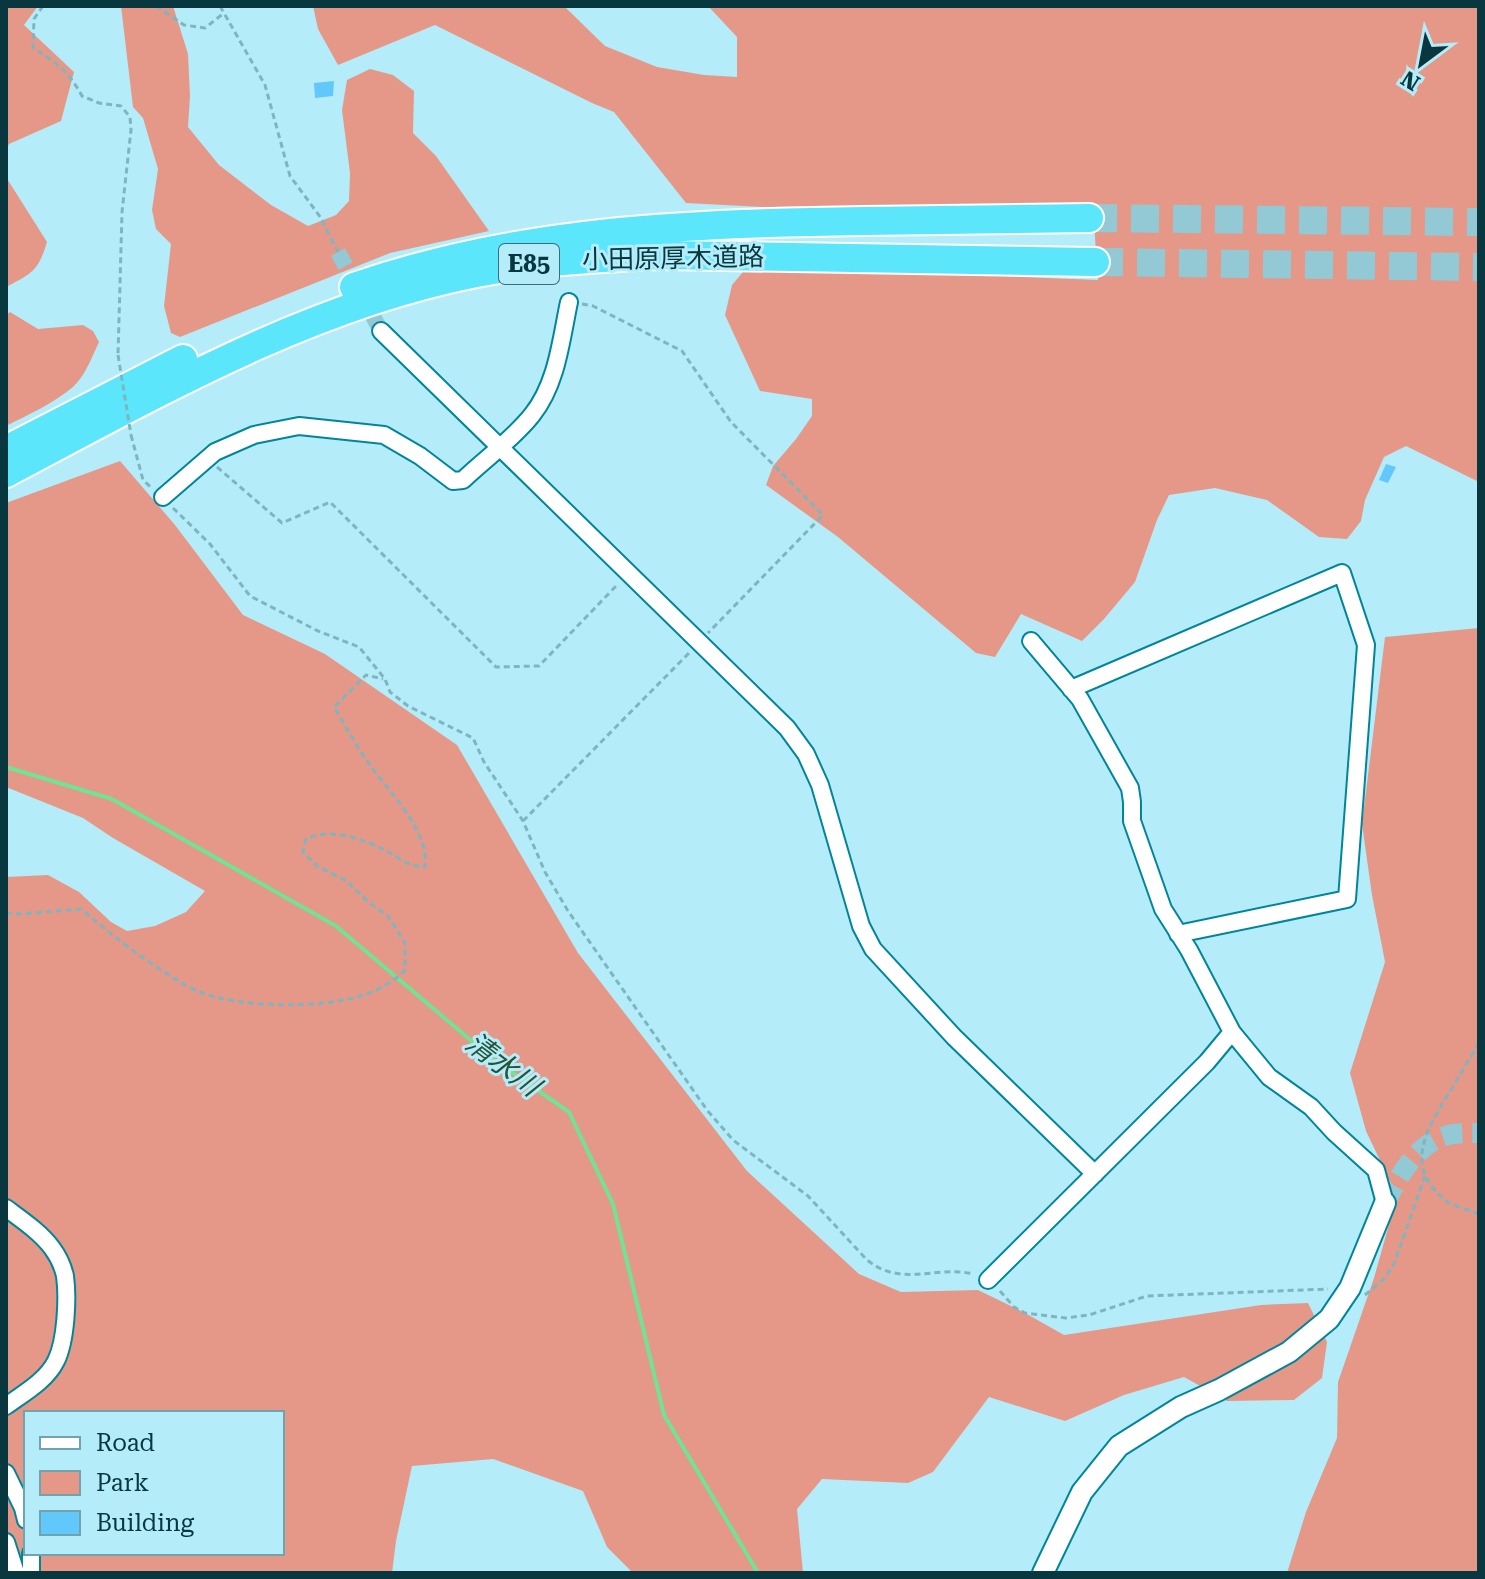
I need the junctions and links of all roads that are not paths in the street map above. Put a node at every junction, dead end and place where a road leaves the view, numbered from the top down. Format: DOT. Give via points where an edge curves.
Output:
graph roads {
  1 [pos="1089,218"];
  2 [pos="1095,262"];
  3 [pos="569,302"];
  4 [pos="381,331"];
  5 [pos="499,447"];
  6 [pos="6,450"];
  7 [pos="6,473"];
  8 [pos="163,497"];
  9 [pos="1031,641"];
  10 [pos="1071,689"];
  11 [pos="1178,934"];
  12 [pos="1232,1032"];
  13 [pos="1095,1174"];
  14 [pos="1385,1203"];
  15 [pos="6,1208"];
  16 [pos="988,1280"];
  17 [pos="6,1406"];
  18 [pos="6,1473"];
  19 [pos="24,1512"];
  20 [pos="6,1542"];
  21 [pos="16,1573"];
  22 [pos="1043,1573"];
  1 -- 6 [label="highway, 小田原厚木道路 / E85" via="653,228 469,254 309,303 146,377"];
  2 -- 7 [label="highway, 小田原厚木道路 / E85" via="664,255 550,262 474,274 316,320 152,396"];
  3 -- 5 [label="street" via="549,386 532,415"];
  4 -- 5 [label="street"];
  5 -- 8 [label="street" via="463,480 453,481 384,435 299,426 254,435 215,452"];
  5 -- 13 [label="street" via="787,728 820,785 861,926 873,949 954,1037"];
  9 -- 10 [label="street"];
  10 -- 11 [label="street" via="1130,788 1132,821 1163,909"];
  10 -- 11 [label="street" via="1342,573 1366,645 1347,899"];
  11 -- 12 [label="street"];
  12 -- 13 [label="street"];
  12 -- 14 [label="street" via="1269,1077 1311,1107 1376,1170"];
  13 -- 16 [label="street"];
  14 -- 22 [label="street" via="1350,1288 1329,1319 1289,1352 1181,1407 1119,1446 1082,1492"];
  15 -- 17 [label="street" via="53,1249 65,1277 65,1305 64,1340 56,1361 44,1378"];
  18 -- 19 [label="street"];
  20 -- 21 [label="street"];
}
